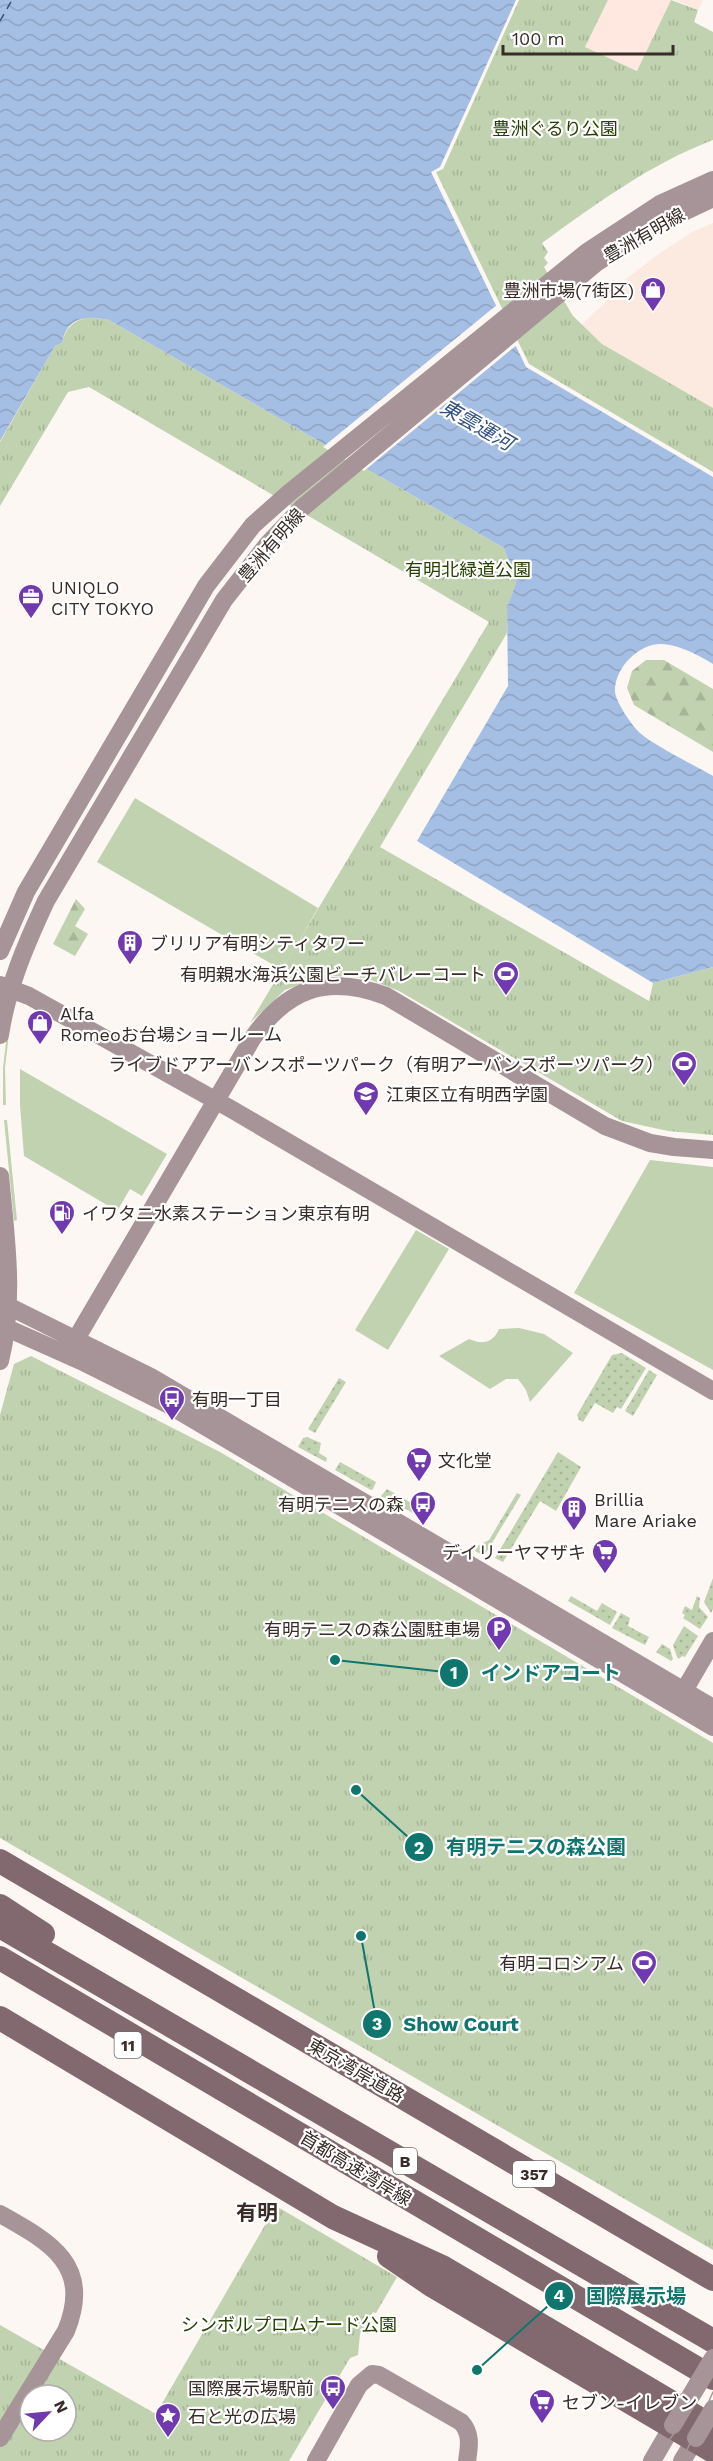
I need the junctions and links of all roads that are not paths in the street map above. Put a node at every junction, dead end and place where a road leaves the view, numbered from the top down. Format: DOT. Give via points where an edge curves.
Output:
graph roads {
  1 [pos="713,180"];
  2 [pos="713,198"];
  3 [pos="267,545"];
  4 [pos="225,558"];
  5 [pos="0,951"];
  6 [pos="5,987"];
  7 [pos="0,1035"];
  8 [pos="215,1100"];
  9 [pos="713,1150"];
  10 [pos="0,1176"];
  11 [pos="4,1304"];
  12 [pos="3,1327"];
  13 [pos="76,1339"];
  14 [pos="0,1361"];
  15 [pos="713,1391"];
  16 [pos="713,1641"];
  17 [pos="680,1698"];
  18 [pos="713,1708"];
  19 [pos="713,1727"];
  20 [pos="0,1860"];
  21 [pos="0,1906"];
  22 [pos="12,1926"];
  23 [pos="0,1958"];
  24 [pos="0,1976"];
  25 [pos="0,2018"];
  26 [pos="356,2069"];
  27 [pos="258,2110"];
  28 [pos="0,2214"];
  29 [pos="333,2217"];
  30 [pos="461,2230"];
  31 [pos="713,2265"];
  32 [pos="713,2279"];
  33 [pos="713,2339"];
  34 [pos="713,2358"];
  35 [pos="713,2378"];
  36 [pos="713,2390"];
  37 [pos="713,2409"];
  38 [pos="673,2426"];
  39 [pos="0,2438"];
  40 [pos="704,2439"];
  41 [pos="316,2461"];
  42 [pos="467,2461"];
  43 [pos="652,2461"];
  44 [pos="682,2461"];
  1 -- 4 [label="street, 豊洲有明線" via="660,204 587,252 288,493"];
  2 -- 3 [label="street, 豊洲有明線" via="646,230 596,263 302,508"];
  3 -- 4 [label="street" via="255,536 239,552"];
  3 -- 6 [label="street, 豊洲有明線" via="212,620 52,891"];
  4 -- 5 [label="street, 豊洲有明線" via="26,892"];
  6 -- 7 [label="street, 豊洲有明線"];
  6 -- 8 [label="street" via="29,996"];
  8 -- 9 [label="street" via="258,1030 279,1006 320,988 363,987 386,996 605,1126 650,1143"];
  8 -- 13 [label="street"];
  8 -- 15 [label="street"];
  10 -- 11 [label="street" via="7,1255"];
  11 -- 12 [label="street"];
  11 -- 13 [label="street"];
  12 -- 14 [label="street"];
  12 -- 17 [label="street" via="169,1405"];
  13 -- 17 [label="street" via="151,1377"];
  16 -- 17 [label="street"];
  17 -- 18 [label="street"];
  17 -- 19 [label="street"];
  20 -- 26 [label="highway, 東京湾岸道路 / 357"];
  21 -- 22 [label="highway, 首都高速湾岸線"];
  22 -- 33 [label="highway, 首都高速湾岸線 / B" via="72,1954 127,2001"];
  23 -- 27 [label="highway, 首都高速湾岸線 / B"];
  24 -- 27 [label="highway, 11" via="220,2095"];
  25 -- 29 [label="highway"];
  26 -- 31 [label="highway" via="455,2113"];
  26 -- 32 [label="highway, 東京湾岸道路 / 357"];
  27 -- 30 [label="highway, 首都高速湾岸線 / B"];
  28 -- 39 [label="street" via="45,2240 58,2253 68,2268 74,2296 66,2331"];
  29 -- 38 [label="highway" via="433,2286"];
  29 -- 40 [label="highway" via="444,2268"];
  30 -- 35 [label="highway, 首都高速湾岸線 / B"];
  30 -- 36 [label="highway, B"];
  34 -- 38 [label="street, bridge"];
  37 -- 40 [label="street, bridge"];
  38 -- 40 [label="highway"];
  38 -- 43 [label="street"];
  40 -- 44 [label="street"];
  41 -- 42 [label="street" via="359,2385 372,2374 461,2422 470,2442"];
}
